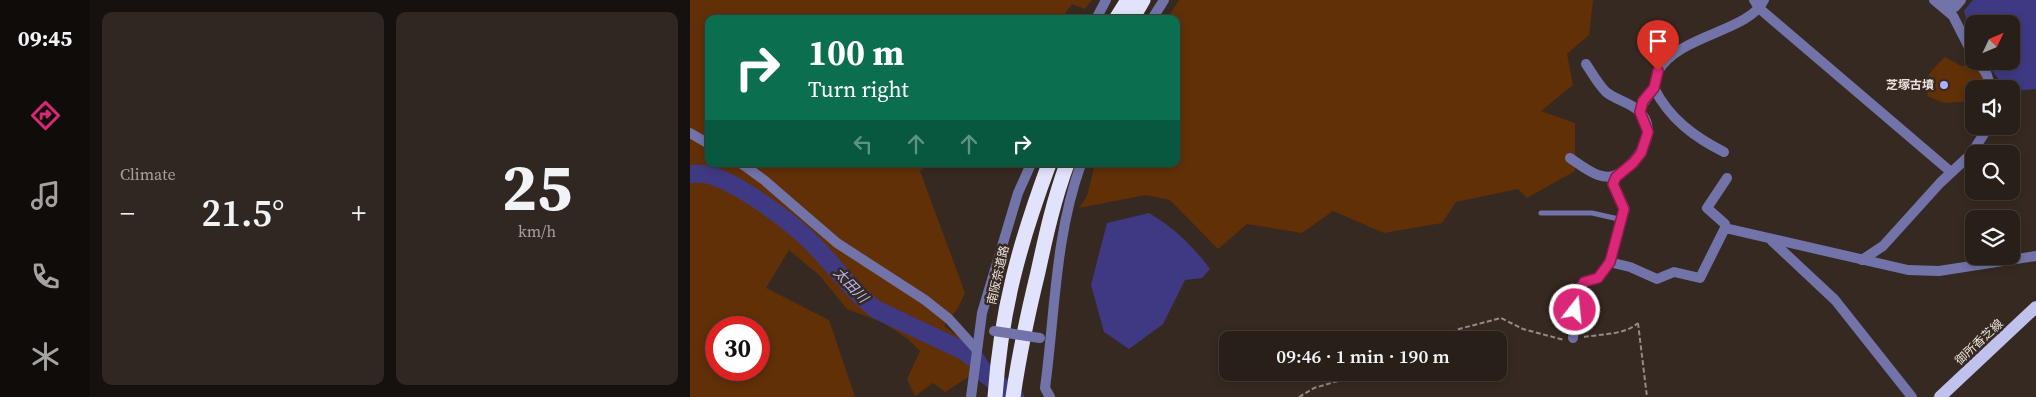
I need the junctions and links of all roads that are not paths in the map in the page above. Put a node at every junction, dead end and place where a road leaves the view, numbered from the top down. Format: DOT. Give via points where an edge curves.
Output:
graph roads {
  1 [pos="1106,0"];
  2 [pos="1128,0"];
  3 [pos="1143,0"];
  4 [pos="1164,0"];
  5 [pos="1754,0"];
  6 [pos="1934,0"];
  7 [pos="1947,0"];
  8 [pos="1961,0"];
  9 [pos="1762,4"];
  10 [pos="1098,15"];
  11 [pos="1119,15"];
  12 [pos="1134,15"];
  13 [pos="1155,15"];
  14 [pos="1965,42"];
  15 [pos="1586,64"];
  16 [pos="1654,88"];
  17 [pos="1640,112"];
  18 [pos="690,133"];
  19 [pos="1983,135"];
  20 [pos="705,142"];
  21 [pos="1724,152"];
  22 [pos="1570,158"];
  23 [pos="746,167"];
  24 [pos="1030,167"];
  25 [pos="1048,167"];
  26 [pos="1066,167"];
  27 [pos="1080,167"];
  28 [pos="1951,172"];
  29 [pos="1616,177"];
  30 [pos="1727,178"];
  31 [pos="1541,214"];
  32 [pos="1623,220"];
  33 [pos="1725,228"];
  34 [pos="1772,241"];
  35 [pos="2036,256"];
  36 [pos="1862,260"];
  37 [pos="1610,262"];
  38 [pos="1030,306"];
  39 [pos="2036,307"];
  40 [pos="982,328"];
  41 [pos="997,338"];
  42 [pos="1573,338"];
  43 [pos="1051,341"];
  44 [pos="977,350"];
  45 [pos="971,397"];
  46 [pos="987,397"];
  47 [pos="995,397"];
  48 [pos="1014,397"];
  49 [pos="1023,397"];
  50 [pos="1050,397"];
  51 [pos="1912,397"];
  52 [pos="1940,397"];
  1 -- 10 [label="street"];
  2 -- 11 [label="highway"];
  3 -- 12 [label="highway"];
  4 -- 13 [label="street"];
  5 -- 9 [label="street"];
  6 -- 14 [label="street" via="1953,16"];
  7 -- 8 [label="street" via="1955,7"];
  9 -- 16 [label="street" via="1680,49 1658,71"];
  9 -- 28 [label="street"];
  15 -- 17 [label="street" via="1605,91"];
  16 -- 17 [label="street" via="1643,101"];
  16 -- 21 [label="street" via="1677,121 1693,135"];
  17 -- 29 [label="street" via="1648,132 1641,153"];
  18 -- 20 [label="street"];
  19 -- 28 [label="street" via="1971,154"];
  22 -- 29 [label="street" via="1601,177"];
  23 -- 44 [label="street" via="837,243 949,319"];
  24 -- 40 [label="street" via="1018,193 982,313"];
  25 -- 41 [label="highway, 南阪奈道路" via="1027,222"];
  26 -- 38 [label="highway"];
  27 -- 43 [label="street" via="1066,211 1057,266"];
  28 -- 36 [label="street" via="1883,246"];
  29 -- 32 [label="lane" via="1613,184 1624,209"];
  30 -- 33 [label="street" via="1707,208 1725,224"];
  31 -- 32 [label="lane" via="1592,213"];
  32 -- 37 [label="lane"];
  33 -- 34 [label="street"];
  33 -- 37 [label="street" via="1700,278 1674,272 1656,279"];
  34 -- 36 [label="street"];
  34 -- 51 [label="street" via="1835,300"];
  35 -- 36 [label="street" via="1939,271 1908,270"];
  37 -- 42 [label="street" via="1598,278 1584,282 1576,297"];
  38 -- 48 [label="highway"];
  38 -- 49 [label="highway"];
  39 -- 52 [label="main road, 御所香芝線"];
  40 -- 41 [label="street"];
  40 -- 44 [label="street"];
  41 -- 43 [label="street, bridge"];
  41 -- 46 [label="highway"];
  41 -- 47 [label="highway, 南阪奈道路"];
  43 -- 50 [label="street" via="1045,388"];
  44 -- 45 [label="street"];
}
